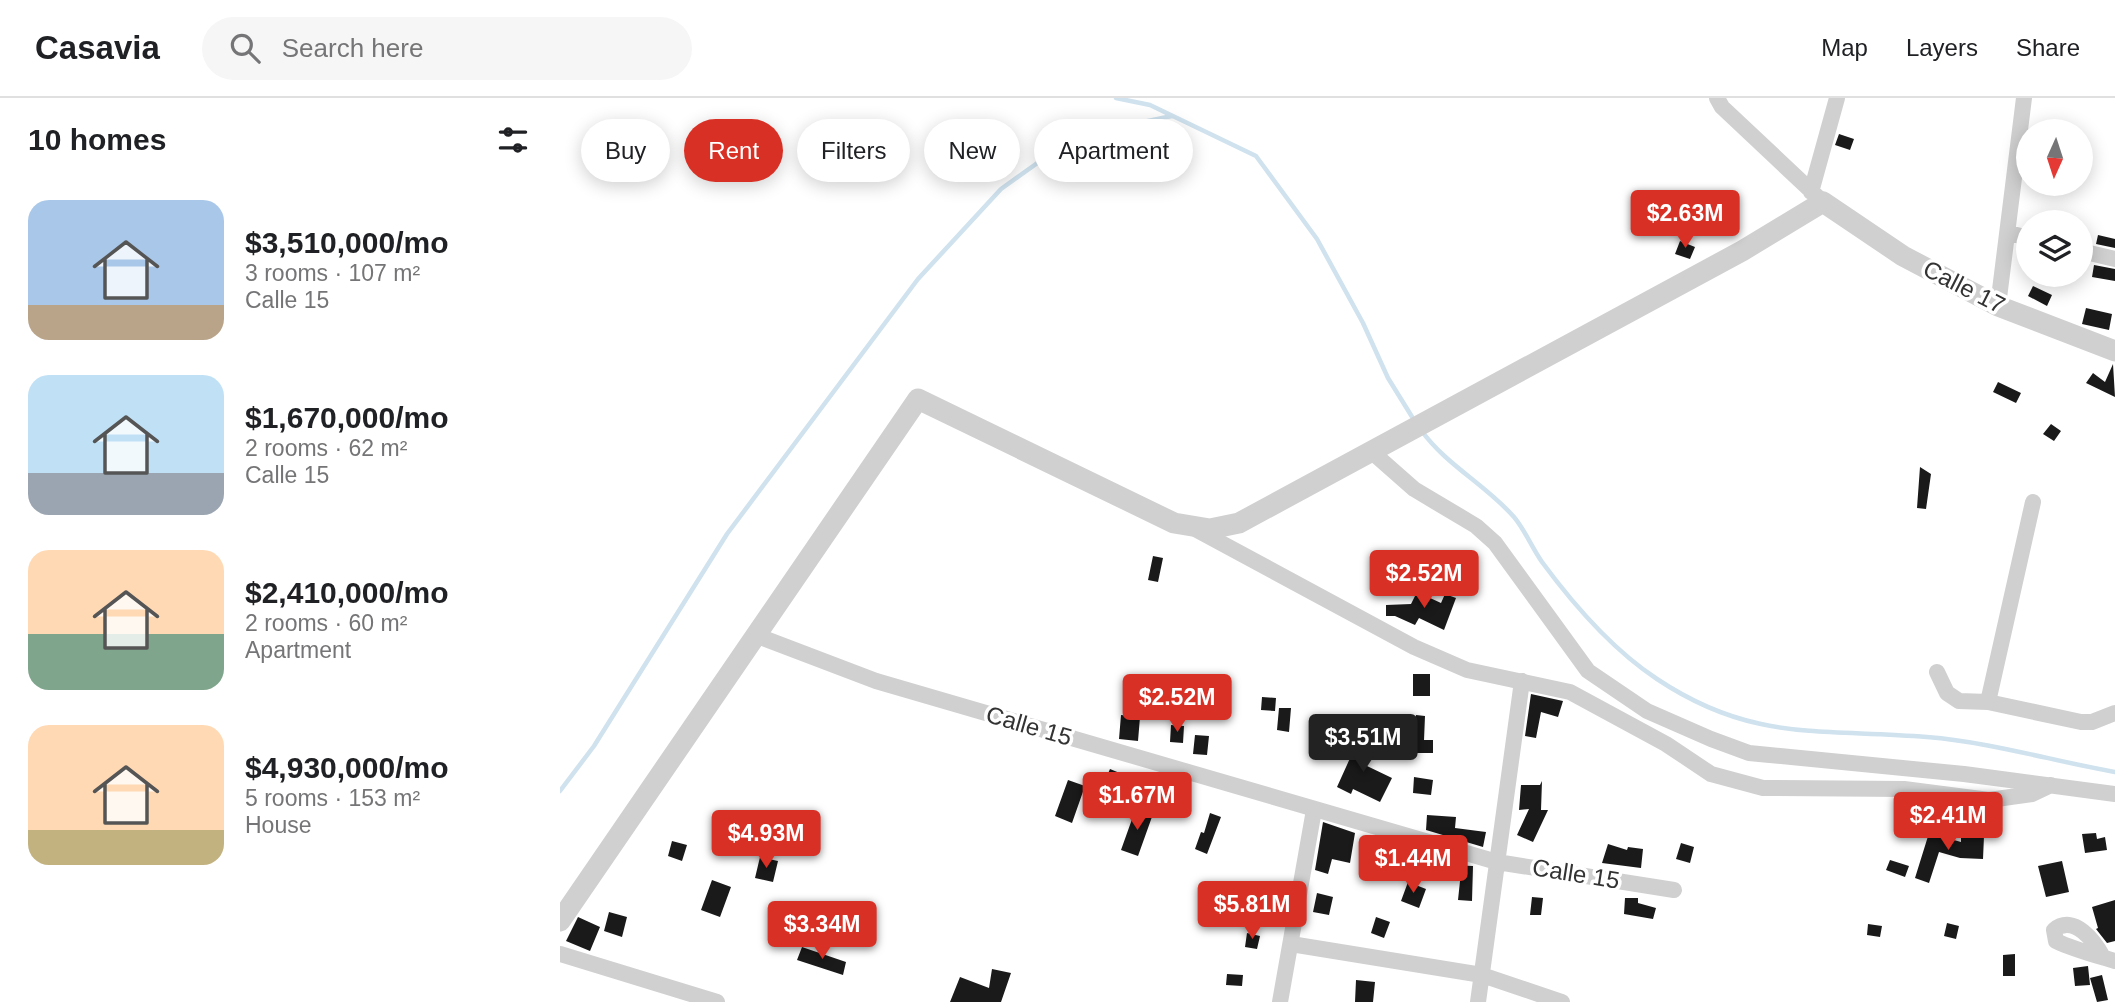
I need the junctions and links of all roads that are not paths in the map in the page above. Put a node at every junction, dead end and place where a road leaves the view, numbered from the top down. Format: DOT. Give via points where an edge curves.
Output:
graph roads {
  1 [pos="1717,98"];
  2 [pos="1837,98"];
  3 [pos="2024,98"];
  4 [pos="1817,197"];
  5 [pos="2009,233"];
  6 [pos="2016,235"];
  7 [pos="2093,254"];
  8 [pos="2115,259"];
  9 [pos="1998,306"];
  10 [pos="2115,351"];
  11 [pos="1372,452"];
  12 [pos="2033,502"];
  13 [pos="1188,525"];
  14 [pos="755,635"];
  15 [pos="1937,672"];
  16 [pos="1522,681"];
  17 [pos="1988,702"];
  18 [pos="2115,713"];
  19 [pos="2051,785"];
  20 [pos="2115,794"];
  21 [pos="1314,810"];
  22 [pos="1497,862"];
  23 [pos="1674,890"];
  24 [pos="560,921"];
  25 [pos="1291,944"];
  26 [pos="560,954"];
  27 [pos="1482,975"];
  28 [pos="717,1002"];
  29 [pos="1280,1002"];
  30 [pos="1478,1002"];
  31 [pos="1562,1002"];
  1 -- 4 [label="street"];
  2 -- 4 [label="street"];
  3 -- 5 [label="street"];
  4 -- 9 [label="street, Calle 17" via="1903,256"];
  4 -- 11 [label="street" via="1742,251"];
  5 -- 6 [label="street"];
  5 -- 9 [label="street"];
  7 -- 8 [label="street"];
  9 -- 10 [label="street, Calle 17"];
  11 -- 13 [label="street" via="1239,523 1210,528"];
  11 -- 19 [label="street" via="1414,489 1476,526 1495,544 1588,671 1647,711 1749,752"];
  12 -- 17 [label="street"];
  13 -- 14 [label="street" via="1174,523 918,400"];
  13 -- 16 [label="street" via="1414,647 1467,670"];
  14 -- 21 [label="street, Calle 15" via="876,681"];
  14 -- 24 [label="street"];
  15 -- 17 [label="street" via="1947,694 1959,701"];
  16 -- 19 [label="street" via="1570,692 1711,774 1763,788 1904,789 1989,800 2032,794"];
  16 -- 22 [label="street"];
  17 -- 18 [label="street" via="2081,722"];
  19 -- 20 [label="street"];
  21 -- 22 [label="street, Calle 15"];
  21 -- 25 [label="street"];
  22 -- 23 [label="street, Calle 15"];
  22 -- 27 [label="street"];
  25 -- 27 [label="street"];
  25 -- 29 [label="street"];
  26 -- 28 [label="street"];
  27 -- 30 [label="street"];
  27 -- 31 [label="street"];
}
